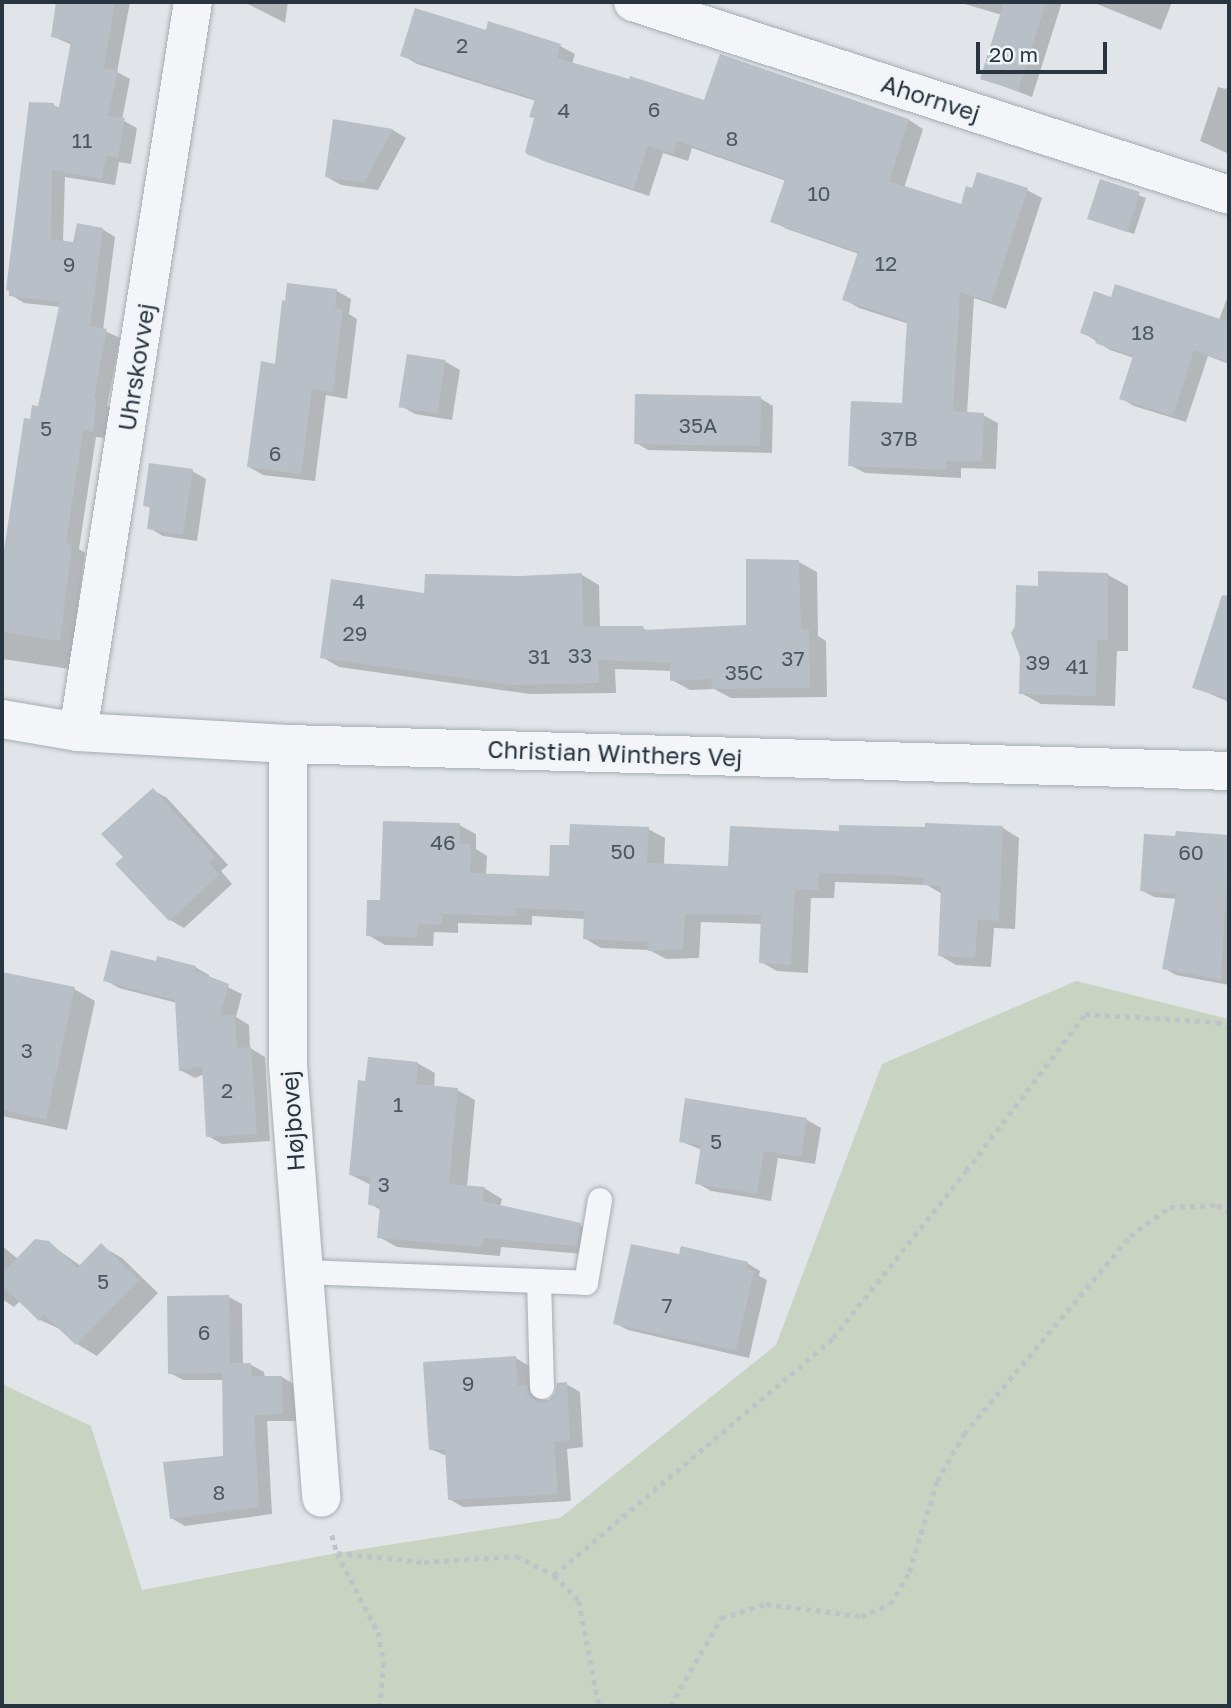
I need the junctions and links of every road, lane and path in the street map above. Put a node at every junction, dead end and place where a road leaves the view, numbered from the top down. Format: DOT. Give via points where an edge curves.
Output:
graph roads {
  1 [pos="193,2"];
  2 [pos="633,2"];
  3 [pos="1229,195"];
  4 [pos="2,719"];
  5 [pos="78,732"];
  6 [pos="288,744"];
  7 [pos="1229,771"];
  8 [pos="1229,1027"];
  9 [pos="600,1200"];
  10 [pos="1229,1212"];
  11 [pos="302,1272"];
  12 [pos="539,1281"];
  13 [pos="542,1387"];
  14 [pos="321,1497"];
  15 [pos="337,1553"];
  16 [pos="554,1575"];
  17 [pos="380,1706"];
  18 [pos="599,1706"];
  19 [pos="670,1706"];
  1 -- 5 [label="street, Uhrskovvej"];
  2 -- 3 [label="street, Ahornvej"];
  4 -- 5 [label="street, Christian Winthers Vej"];
  5 -- 6 [label="street, Christian Winthers Vej"];
  6 -- 7 [label="street, Christian Winthers Vej"];
  6 -- 11 [label="street, Højbovej" via="288,1065"];
  8 -- 16 [label="path" via="1217,1022 1085,1014 833,1338"];
  9 -- 12 [label="lane" via="586,1283"];
  10 -- 19 [label="path" via="1217,1206 1170,1207 1129,1236 964,1434 937,1480 909,1572 890,1604 861,1616 766,1604 720,1618"];
  11 -- 12 [label="lane"];
  11 -- 14 [label="street, Højbovej"];
  12 -- 13 [label="lane"];
  14 -- 15 [label="path"];
  15 -- 16 [label="path" via="424,1562 516,1556"];
  15 -- 17 [label="path" via="378,1632 384,1662"];
  16 -- 18 [label="path" via="579,1601"];
}
